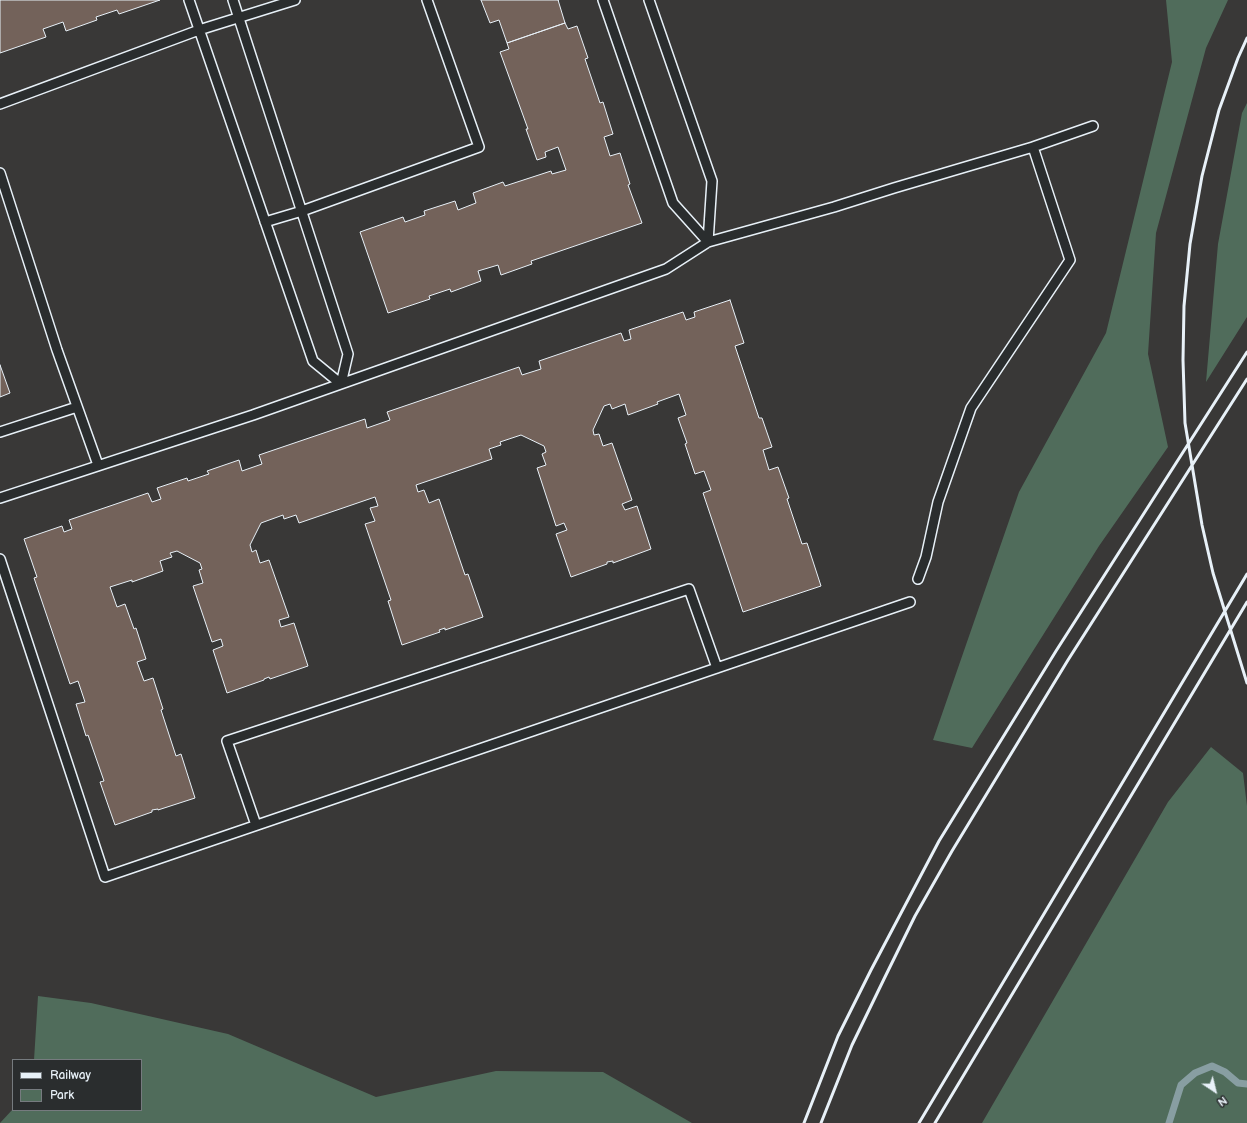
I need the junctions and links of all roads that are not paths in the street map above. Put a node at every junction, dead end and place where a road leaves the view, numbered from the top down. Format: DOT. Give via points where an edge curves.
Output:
graph roads {
  1 [pos="189,0"];
  2 [pos="233,0"];
  3 [pos="295,0"];
  4 [pos="427,0"];
  5 [pos="603,0"];
  6 [pos="649,0"];
  7 [pos="239,18"];
  8 [pos="199,30"];
  9 [pos="0,104"];
  10 [pos="1093,126"];
  11 [pos="1033,147"];
  12 [pos="0,173"];
  13 [pos="302,211"];
  14 [pos="265,222"];
  15 [pos="708,242"];
  16 [pos="341,384"];
  17 [pos="77,407"];
  18 [pos="0,432"];
  19 [pos="98,465"];
  20 [pos="0,498"];
  21 [pos="0,559"];
  22 [pos="918,579"];
  23 [pos="910,602"];
  24 [pos="717,668"];
  25 [pos="256,826"];
  1 -- 8 [label="lane"];
  2 -- 7 [label="lane"];
  3 -- 7 [label="lane"];
  4 -- 13 [label="lane" via="479,147"];
  5 -- 15 [label="lane" via="673,203"];
  6 -- 15 [label="lane" via="712,181"];
  7 -- 8 [label="lane"];
  7 -- 13 [label="lane"];
  8 -- 9 [label="lane"];
  8 -- 14 [label="lane"];
  10 -- 11 [label="lane"];
  11 -- 15 [label="lane"];
  11 -- 22 [label="lane" via="1070,260 971,408 938,502 926,557"];
  12 -- 17 [label="lane"];
  13 -- 14 [label="lane"];
  13 -- 16 [label="lane" via="348,354"];
  14 -- 16 [label="lane" via="313,361"];
  15 -- 16 [label="lane" via="666,269"];
  16 -- 19 [label="lane"];
  17 -- 18 [label="lane"];
  17 -- 19 [label="lane"];
  19 -- 20 [label="lane"];
  21 -- 25 [label="lane" via="106,877"];
  23 -- 24 [label="lane"];
  24 -- 25 [label="lane"];
  24 -- 25 [label="lane" via="689,589 227,741"];
}
